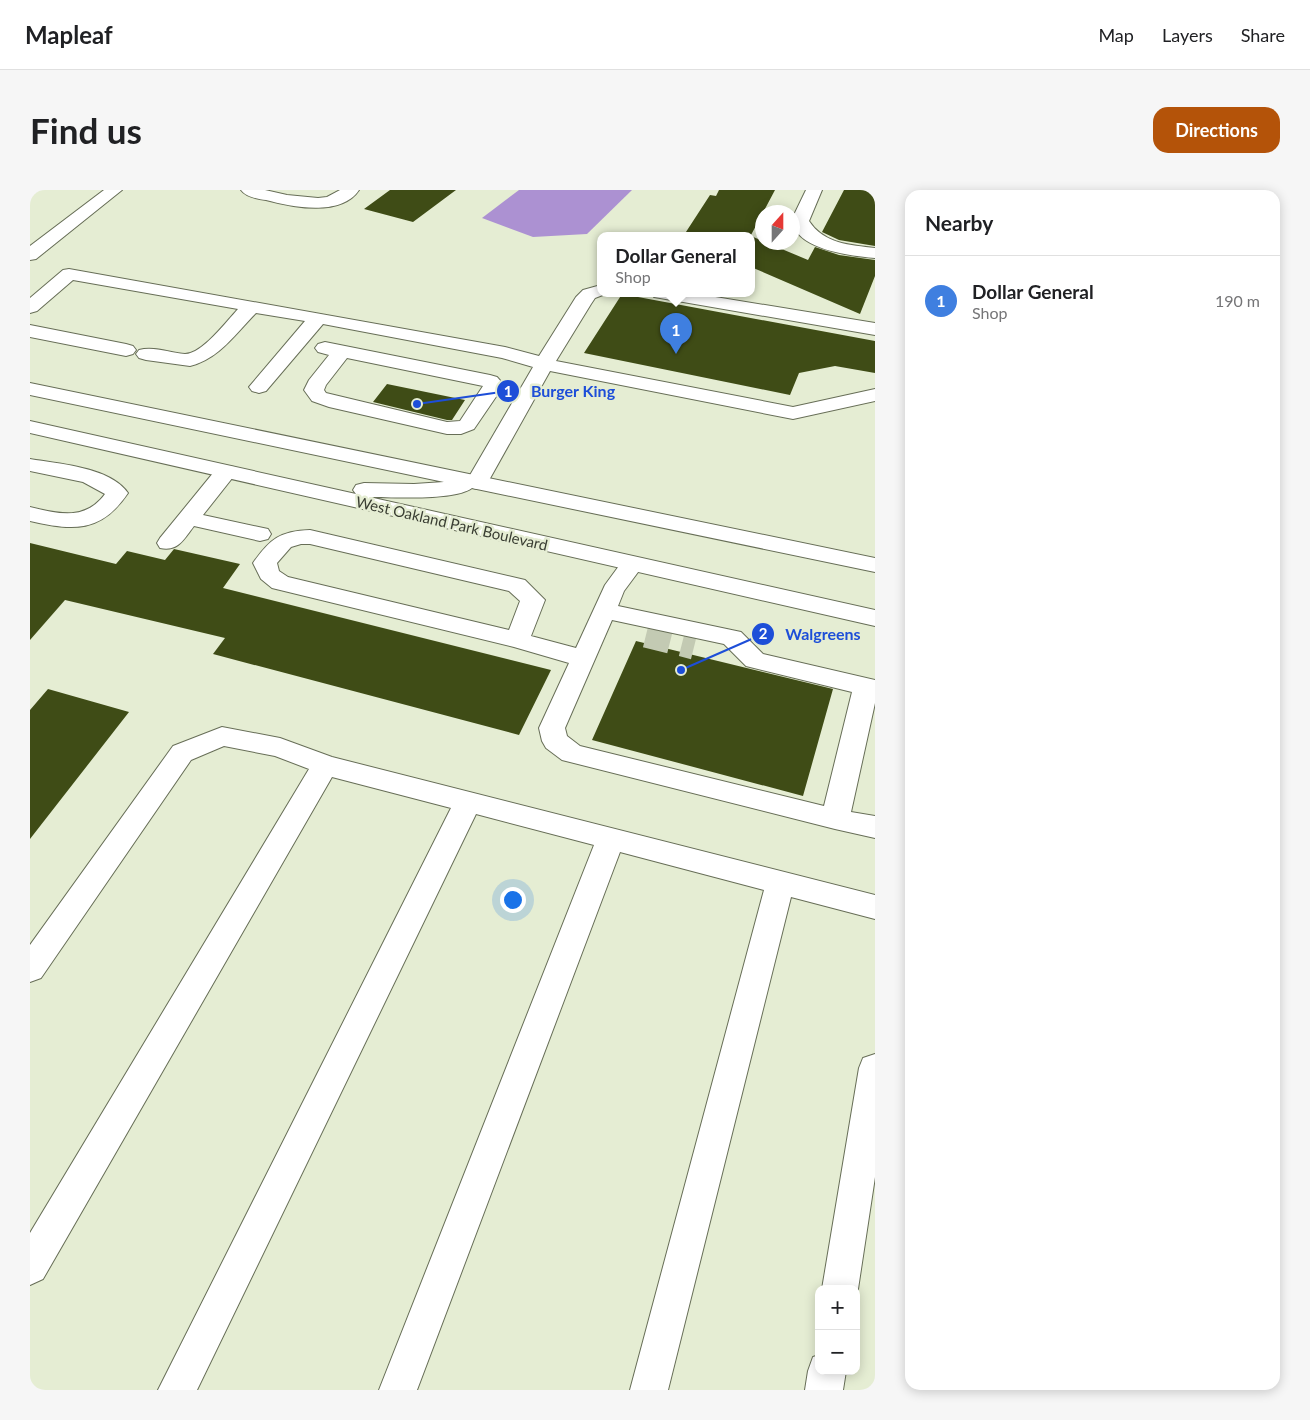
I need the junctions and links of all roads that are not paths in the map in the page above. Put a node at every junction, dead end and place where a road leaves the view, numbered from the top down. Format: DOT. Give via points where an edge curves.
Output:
graph roads {
  1 [pos="249,190"];
  2 [pos="350,190"];
  3 [pos="814,190"];
  4 [pos="109,191"];
  5 [pos="875,254"];
  6 [pos="37,265"];
  7 [pos="69,274"];
  8 [pos="597,291"];
  9 [pos="684,297"];
  10 [pos="252,306"];
  11 [pos="30,307"];
  12 [pos="318,318"];
  13 [pos="875,329"];
  14 [pos="30,331"];
  15 [pos="297,342"];
  16 [pos="106,346"];
  17 [pos="126,350"];
  18 [pos="342,351"];
  19 [pos="146,354"];
  20 [pos="508,354"];
  21 [pos="177,359"];
  22 [pos="544,364"];
  23 [pos="490,380"];
  24 [pos="259,387"];
  25 [pos="30,389"];
  26 [pos="875,394"];
  27 [pos="30,427"];
  28 [pos="30,465"];
  29 [pos="226,472"];
  30 [pos="477,482"];
  31 [pos="310,489"];
  32 [pos="30,514"];
  33 [pos="188,518"];
  34 [pos="260,534"];
  35 [pos="168,543"];
  36 [pos="632,564"];
  37 [pos="875,565"];
  38 [pos="605,610"];
  39 [pos="875,618"];
  40 [pos="517,640"];
  41 [pos="694,646"];
  42 [pos="584,659"];
  43 [pos="755,660"];
  44 [pos="870,687"];
  45 [pos="325,765"];
  46 [pos="468,802"];
  47 [pos="835,819"];
  48 [pos="875,827"];
  49 [pos="612,839"];
  50 [pos="780,883"];
  51 [pos="875,907"];
  52 [pos="30,969"];
  53 [pos="875,1068"];
  54 [pos="30,1267"];
  55 [pos="841,1285"];
  56 [pos="826,1375"];
  57 [pos="177,1390"];
  58 [pos="398,1390"];
  59 [pos="649,1390"];
  60 [pos="824,1390"];
  1 -- 2 [label="main road" via="303,202 325,202 340,198"];
  3 -- 5 [label="main road" via="800,221 806,232 830,246"];
  4 -- 6 [label="main road"];
  6 -- 7 [label="main road"];
  7 -- 10 [label="main road"];
  7 -- 11 [label="main road"];
  8 -- 22 [label="main road" via="589,294"];
  9 -- 13 [label="main road"];
  10 -- 12 [label="main road"];
  10 -- 21 [label="main road" via="209,351 190,360"];
  12 -- 15 [label="main road"];
  12 -- 20 [label="main road"];
  14 -- 16 [label="main road"];
  15 -- 18 [label="main road"];
  15 -- 24 [label="main road"];
  16 -- 17 [label="main road"];
  16 -- 21 [label="main road" via="108,358 113,363 127,366 150,369"];
  18 -- 23 [label="main road"];
  18 -- 23 [label="main road" via="316,384 314,390 319,397 447,428 468,425 494,385"];
  19 -- 21 [label="main road"];
  20 -- 22 [label="main road"];
  20 -- 23 [label="main road"];
  22 -- 26 [label="main road" via="793,413"];
  22 -- 30 [label="main road"];
  25 -- 30 [label="main road"];
  27 -- 29 [label="main road, West Oakland Park Boulevard"];
  28 -- 32 [label="main road" via="101,480 115,488 117,493 111,503 94,517 77,521"];
  29 -- 31 [label="main road, West Oakland Park Boulevard"];
  29 -- 33 [label="main road"];
  30 -- 31 [label="main road" via="415,492"];
  30 -- 37 [label="main road"];
  31 -- 36 [label="main road, West Oakland Park Boulevard"];
  33 -- 34 [label="main road"];
  33 -- 35 [label="main road"];
  36 -- 38 [label="main road" via="613,590"];
  36 -- 39 [label="main road, West Oakland Park Boulevard"];
  38 -- 42 [label="main road"];
  38 -- 43 [label="main road" via="640,626 732,638"];
  40 -- 40 [label="main road" via="280,583 269,574 265,563 276,545 297,537 310,537 517,585 533,600"];
  40 -- 42 [label="main road"];
  41 -- 43 [label="main road"];
  42 -- 47 [label="main road" via="552,728 554,741 571,753"];
  43 -- 44 [label="main road"];
  44 -- 47 [label="main road"];
  45 -- 46 [label="main road"];
  45 -- 52 [label="main road" via="280,747 222,736 182,753"];
  45 -- 54 [label="main road"];
  46 -- 49 [label="main road"];
  46 -- 57 [label="main road"];
  47 -- 48 [label="main road"];
  49 -- 50 [label="main road"];
  49 -- 58 [label="main road"];
  50 -- 51 [label="main road"];
  50 -- 59 [label="main road"];
  53 -- 55 [label="main road"];
  56 -- 60 [label="main road"];
}
